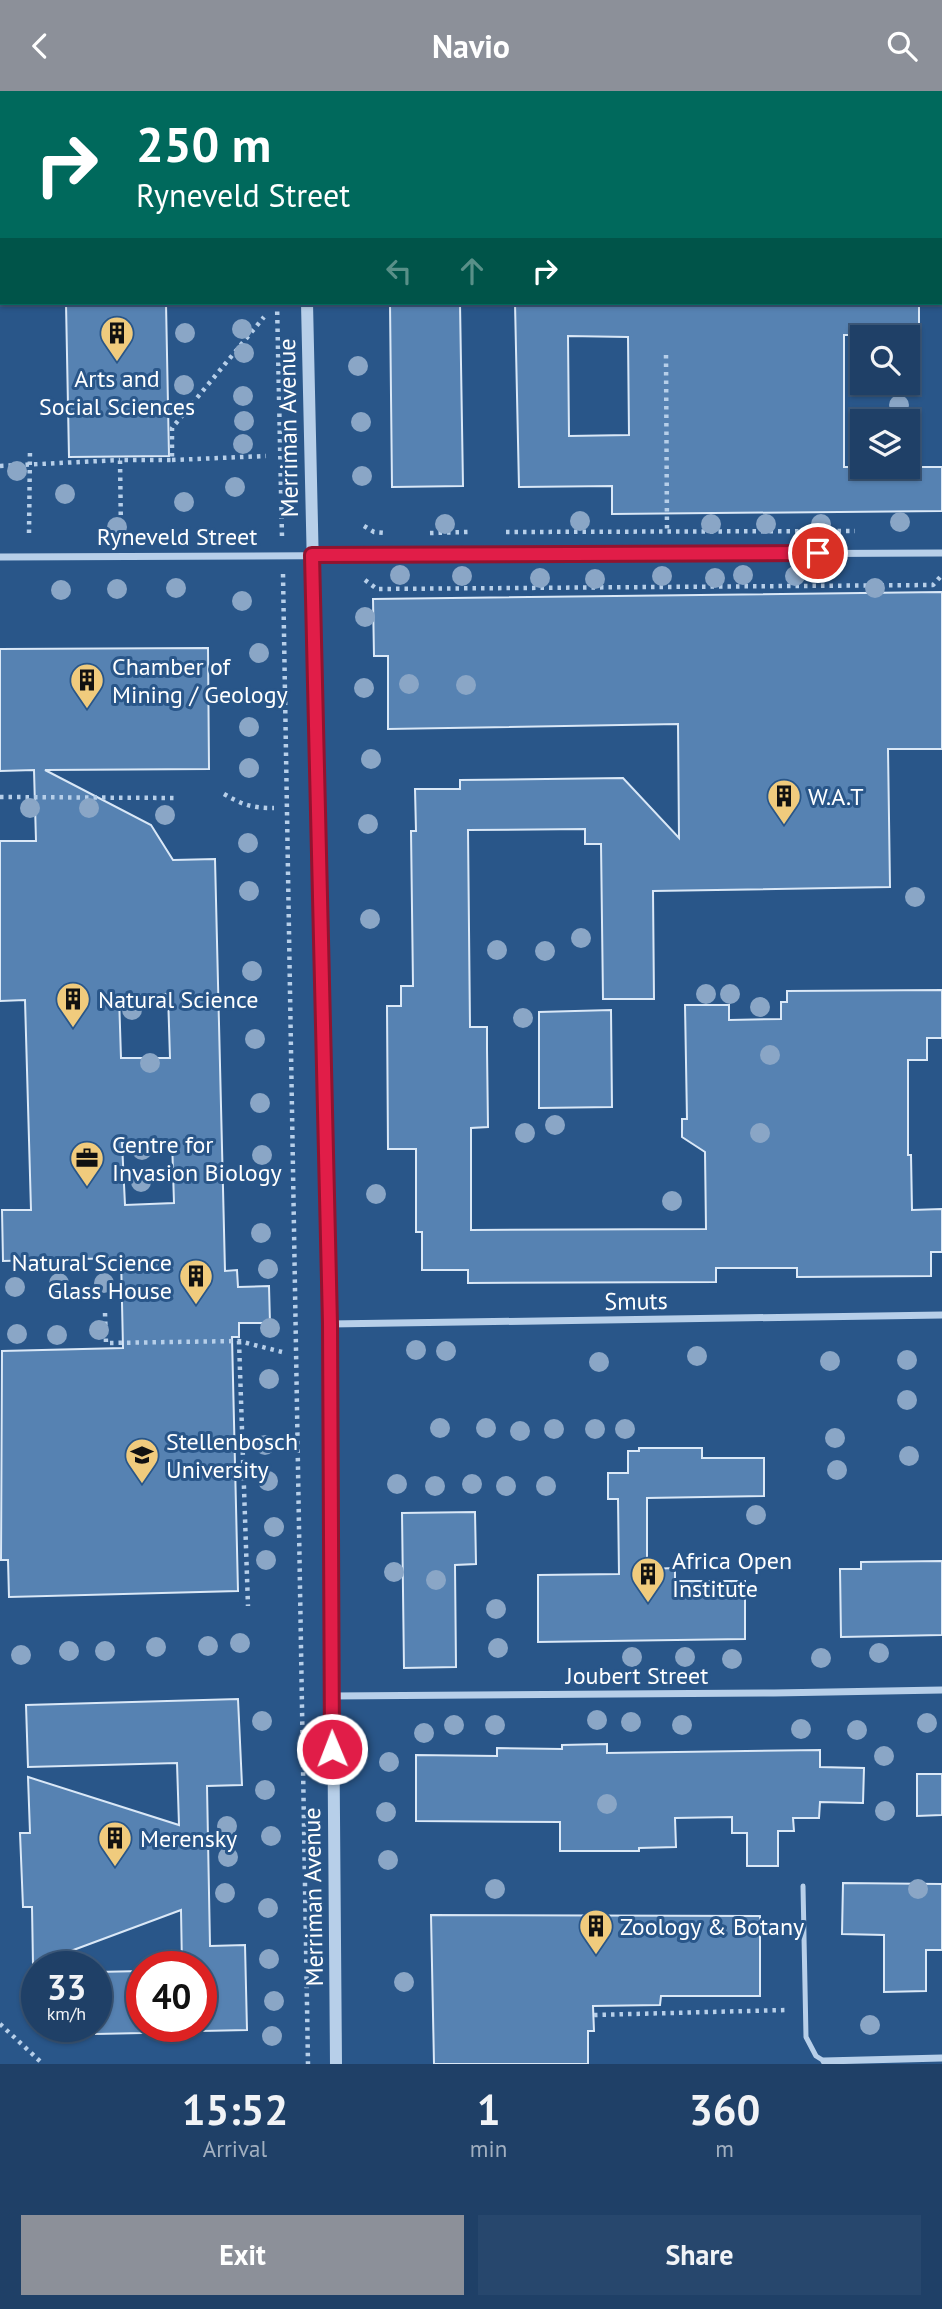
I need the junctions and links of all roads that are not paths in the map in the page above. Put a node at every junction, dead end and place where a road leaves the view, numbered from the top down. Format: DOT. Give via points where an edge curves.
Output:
graph roads {
  1 [pos="307,305"];
  2 [pos="942,553"];
  3 [pos="312,555"];
  4 [pos="0,557"];
  5 [pos="942,1315"];
  6 [pos="330,1324"];
  7 [pos="942,1690"];
  8 [pos="332,1696"];
  9 [pos="803,1886"];
  10 [pos="942,2058"];
  11 [pos="824,2061"];
  12 [pos="336,2064"];
  1 -- 3 [label="street, Merriman Avenue"];
  2 -- 3 [label="street, Ryneveld Street"];
  3 -- 4 [label="street, Ryneveld Street"];
  3 -- 6 [label="street, Merriman Avenue"];
  5 -- 6 [label="street, Smuts"];
  6 -- 8 [label="street, Merriman Avenue"];
  7 -- 8 [label="street, Joubert Street"];
  8 -- 12 [label="street, Merriman Avenue"];
  9 -- 11 [label="lane" via="806,2038"];
  10 -- 11 [label="street"];
}
